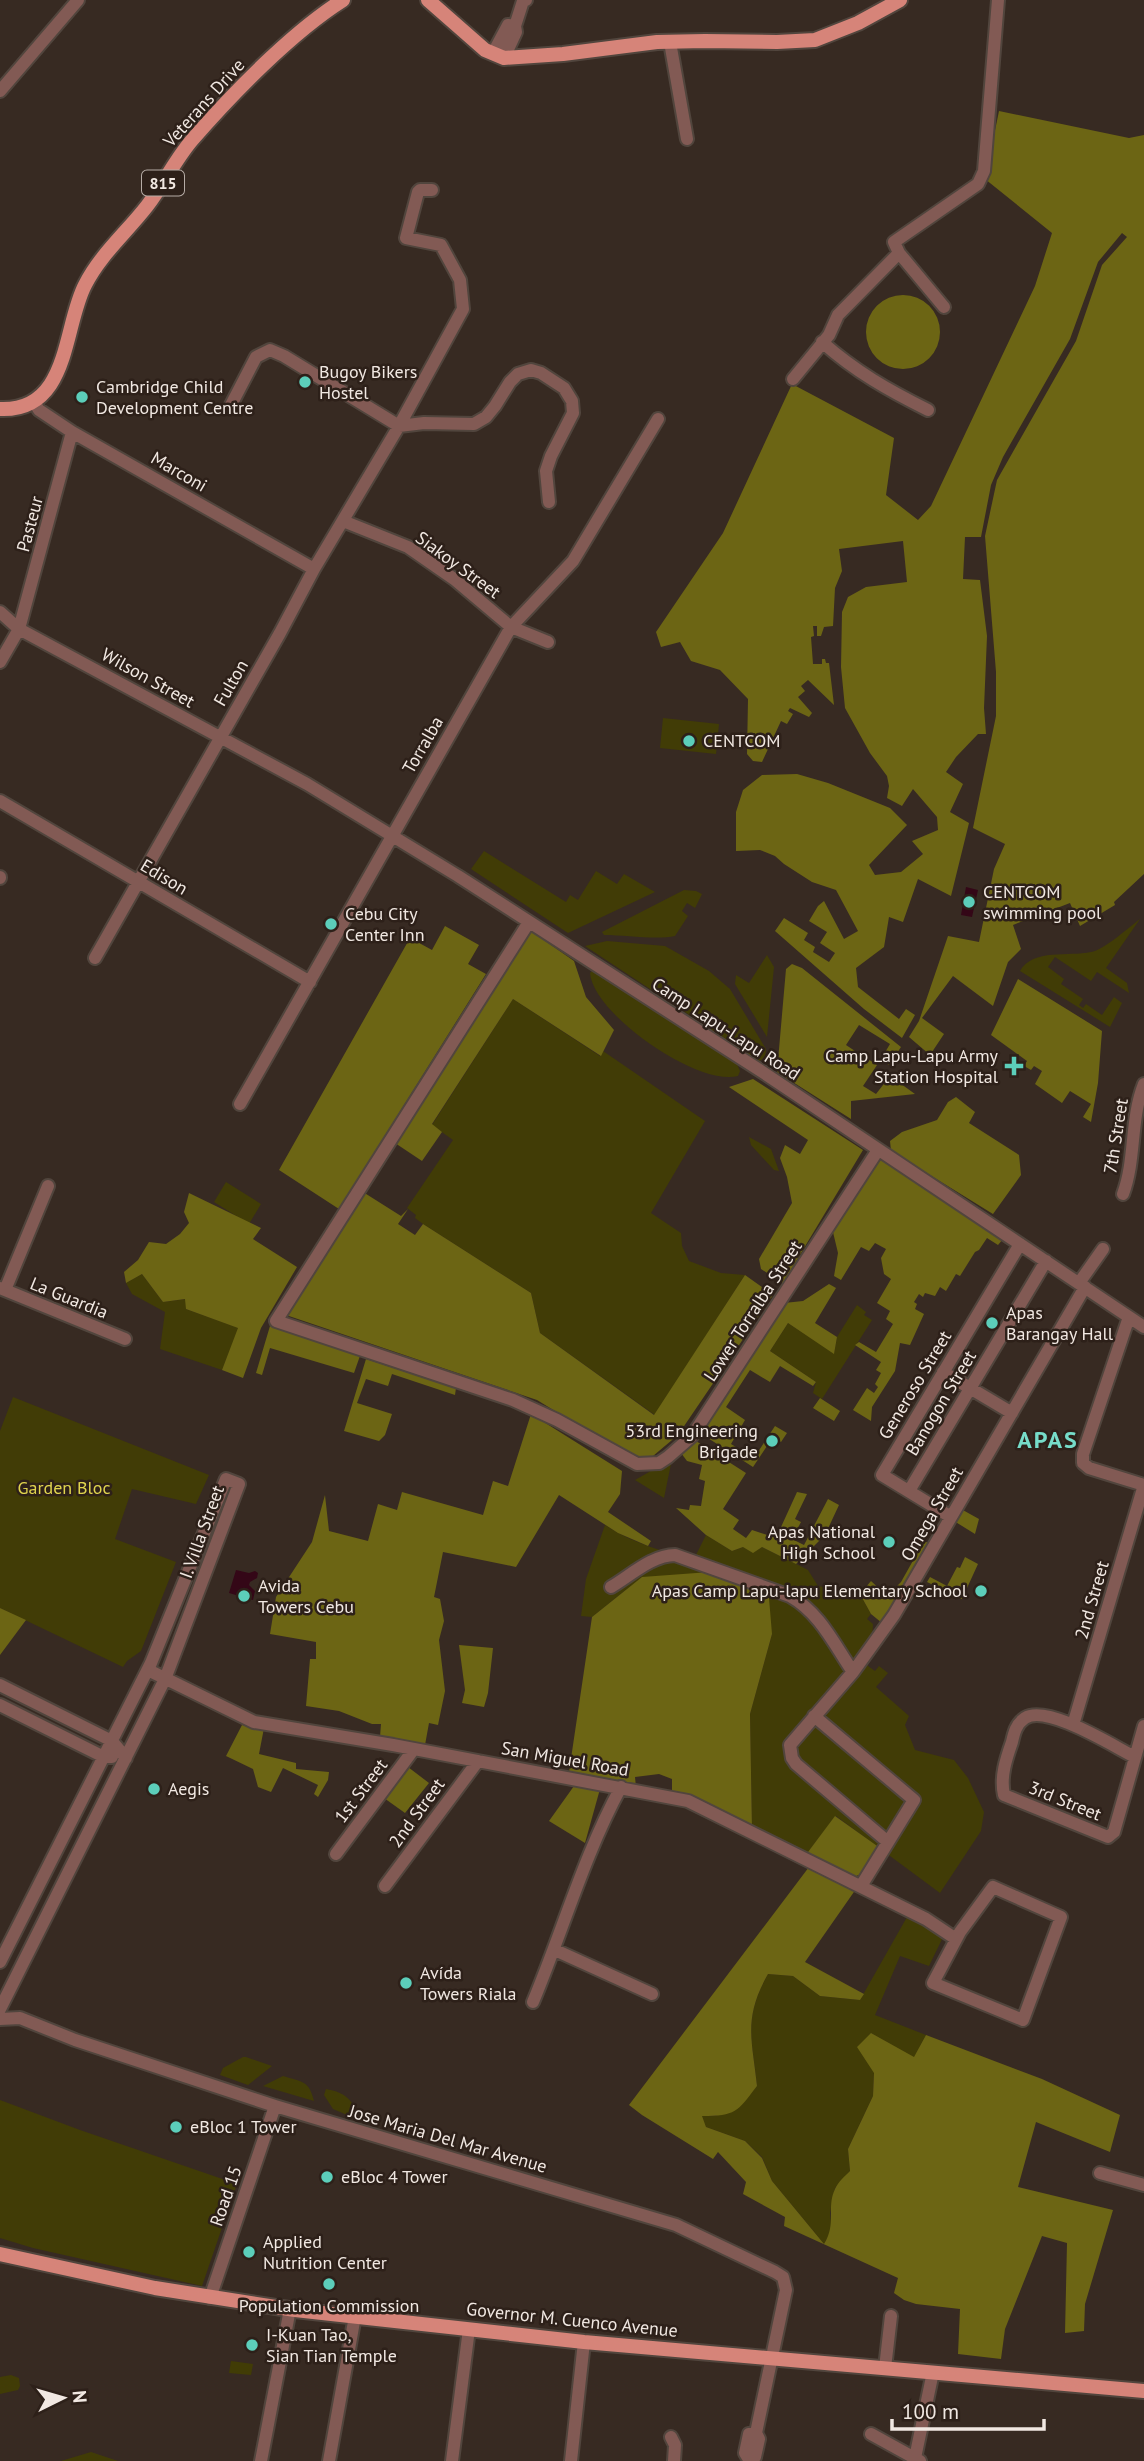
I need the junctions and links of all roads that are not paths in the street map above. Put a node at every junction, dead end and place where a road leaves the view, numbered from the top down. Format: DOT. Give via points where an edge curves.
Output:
graph roads {
  1 [pos="78,0"];
  2 [pos="343,0"];
  3 [pos="428,0"];
  4 [pos="526,0"];
  5 [pos="998,0"];
  6 [pos="893,2"];
  7 [pos="670,42"];
  8 [pos="499,55"];
  9 [pos="0,91"];
  10 [pos="687,139"];
  11 [pos="432,190"];
  12 [pos="899,253"];
  13 [pos="944,307"];
  14 [pos="822,342"];
  15 [pos="793,379"];
  16 [pos="33,401"];
  17 [pos="230,407"];
  18 [pos="0,410"];
  19 [pos="928,410"];
  20 [pos="658,419"];
  21 [pos="400,426"];
  22 [pos="72,432"];
  23 [pos="549,502"];
  24 [pos="343,521"];
  25 [pos="314,569"];
  26 [pos="0,612"];
  27 [pos="511,626"];
  28 [pos="19,629"];
  29 [pos="548,642"];
  30 [pos="0,662"];
  31 [pos="220,737"];
  32 [pos="0,801"];
  33 [pos="392,835"];
  34 [pos="138,881"];
  35 [pos="529,922"];
  36 [pos="95,958"];
  37 [pos="310,982"];
  38 [pos="1144,1084"];
  39 [pos="240,1104"];
  40 [pos="878,1150"];
  41 [pos="48,1186"];
  42 [pos="1123,1194"];
  43 [pos="1020,1244"];
  44 [pos="1103,1250"];
  45 [pos="1046,1261"];
  46 [pos="1082,1285"];
  47 [pos="3,1289"];
  48 [pos="1129,1317"];
  49 [pos="1144,1327"];
  50 [pos="125,1339"];
  51 [pos="943,1372"];
  52 [pos="970,1388"];
  53 [pos="1012,1413"];
  54 [pos="1144,1485"];
  55 [pos="909,1491"];
  56 [pos="215,1503"];
  57 [pos="231,1509"];
  58 [pos="951,1517"];
  59 [pos="188,1573"];
  60 [pos="203,1580"];
  61 [pos="611,1587"];
  62 [pos="148,1670"];
  63 [pos="853,1672"];
  64 [pos="165,1679"];
  65 [pos="0,1685"];
  66 [pos="0,1705"];
  67 [pos="814,1716"];
  68 [pos="1073,1725"];
  69 [pos="1144,1726"];
  70 [pos="112,1741"];
  71 [pos="414,1749"];
  72 [pos="104,1757"];
  73 [pos="1135,1757"];
  74 [pos="126,1758"];
  75 [pos="478,1761"];
  76 [pos="621,1787"];
  77 [pos="888,1842"];
  78 [pos="336,1854"];
  79 [pos="386,1886"];
  80 [pos="862,1886"];
  81 [pos="956,1939"];
  82 [pos="555,1950"];
  83 [pos="0,1962"];
  84 [pos="652,1994"];
  85 [pos="2,2002"];
  86 [pos="533,2002"];
  87 [pos="20,2018"];
  88 [pos="0,2019"];
  89 [pos="275,2106"];
  90 [pos="1100,2173"];
  91 [pos="1144,2185"];
  92 [pos="0,2254"];
  93 [pos="210,2298"];
  94 [pos="290,2309"];
  95 [pos="355,2316"];
  96 [pos="891,2316"];
  97 [pos="469,2329"];
  98 [pos="584,2342"];
  99 [pos="773,2358"];
  100 [pos="885,2368"];
  101 [pos="933,2372"];
  102 [pos="1144,2391"];
  103 [pos="871,2434"];
  104 [pos="671,2437"];
  105 [pos="917,2459"];
  106 [pos="261,2461"];
  107 [pos="329,2461"];
  108 [pos="452,2461"];
  109 [pos="570,2461"];
  110 [pos="674,2461"];
  111 [pos="750,2461"];
  1 -- 9 [label="street"];
  2 -- 16 [label="main road, Veterans Drive / 815" via="273,57 190,142 146,207 96,265 83,288 66,353 46,391"];
  3 -- 8 [label="main road" via="485,50"];
  4 -- 8 [label="street" via="515,26 508,25"];
  5 -- 12 [label="street" via="984,171 978,184 894,242"];
  6 -- 7 [label="main road" via="858,23 815,40"];
  7 -- 8 [label="main road" via="563,54"];
  7 -- 10 [label="street"];
  11 -- 21 [label="street, Fulton" via="418,192 406,238 441,245 460,280 463,309"];
  12 -- 13 [label="street"];
  12 -- 14 [label="street" via="838,314"];
  14 -- 15 [label="street"];
  14 -- 19 [label="street" via="880,387"];
  16 -- 18 [label="main road"];
  16 -- 22 [label="street, Marconi"];
  17 -- 21 [label="street" via="256,357 273,350"];
  20 -- 27 [label="street, Torralba" via="573,561"];
  21 -- 23 [label="street" via="474,424 486,417 518,374 541,373 564,388 573,413 546,471"];
  21 -- 24 [label="street, Fulton"];
  22 -- 25 [label="street, Marconi"];
  22 -- 28 [label="street, Pasteur"];
  24 -- 25 [label="street, Fulton"];
  24 -- 27 [label="street, Siakoy Street" via="408,547"];
  25 -- 31 [label="street, Fulton"];
  26 -- 28 [label="street, Wilson Street"];
  27 -- 29 [label="street, Siakoy Street"];
  27 -- 33 [label="street, Torralba"];
  28 -- 30 [label="street, Pasteur"];
  28 -- 31 [label="street, Wilson Street"];
  31 -- 33 [label="street, Wilson Street"];
  31 -- 34 [label="street, Fulton"];
  32 -- 34 [label="street, Edison"];
  33 -- 35 [label="street, Camp Lapu-Lapu Road"];
  33 -- 37 [label="street, Torralba"];
  34 -- 36 [label="street, Fulton"];
  34 -- 37 [label="street, Edison"];
  35 -- 40 [label="street, Camp Lapu-Lapu Road"];
  35 -- 40 [label="street, Lower Torralba Street" via="276,1321 513,1400 637,1464 659,1463 692,1436"];
  37 -- 39 [label="street, Torralba"];
  38 -- 42 [label="street, 7th Street"];
  40 -- 43 [label="street, Camp Lapu-Lapu Road"];
  41 -- 47 [label="street"];
  43 -- 45 [label="street, Camp Lapu-Lapu Road"];
  43 -- 51 [label="street, Generoso Street"];
  44 -- 46 [label="street, Omega Street"];
  45 -- 46 [label="street, Camp Lapu-Lapu Road"];
  45 -- 52 [label="street, Banogon Street"];
  46 -- 48 [label="street, Camp Lapu-Lapu Road"];
  46 -- 53 [label="street, Omega Street"];
  47 -- 50 [label="street, La Guardia"];
  48 -- 49 [label="street, Camp Lapu-Lapu Road"];
  48 -- 54 [label="street" via="1083,1463"];
  51 -- 52 [label="street"];
  51 -- 55 [label="street, Generoso Street" via="882,1475"];
  52 -- 53 [label="street"];
  52 -- 55 [label="street, Banogon Street"];
  53 -- 58 [label="street, Omega Street"];
  54 -- 68 [label="street, 2nd Street"];
  55 -- 58 [label="street, Generoso Street"];
  56 -- 57 [label="street"];
  56 -- 57 [label="street, I. Villa Street" via="226,1479 239,1484"];
  56 -- 59 [label="street, I. Villa Street"];
  57 -- 60 [label="street, I. Villa Street"];
  58 -- 63 [label="street, Omega Street" via="894,1615"];
  59 -- 60 [label="street"];
  59 -- 62 [label="street, I. Villa Street"];
  60 -- 64 [label="street, I. Villa Street"];
  61 -- 63 [label="street" via="656,1559 675,1555 807,1605"];
  62 -- 64 [label="street, San Miguel Road"];
  62 -- 70 [label="street, I. Villa Street"];
  63 -- 67 [label="street, Omega Street"];
  64 -- 71 [label="street, San Miguel Road" via="254,1722"];
  64 -- 74 [label="street, I. Villa Street"];
  65 -- 70 [label="street"];
  66 -- 72 [label="street"];
  67 -- 77 [label="street, Omega Street" via="790,1745 792,1758"];
  67 -- 77 [label="street" via="914,1800"];
  68 -- 73 [label="street, 3rd Street"];
  68 -- 73 [label="street, 3rd Street" via="1040,1714 1017,1725 1004,1767 1004,1795 1108,1837 1114,1832"];
  69 -- 73 [label="street"];
  70 -- 72 [label="street, I. Villa Street"];
  70 -- 74 [label="street"];
  71 -- 75 [label="street, San Miguel Road"];
  71 -- 78 [label="street, 1st Street"];
  72 -- 74 [label="street"];
  72 -- 83 [label="street, I. Villa Street"];
  74 -- 85 [label="street, I. Villa Street"];
  75 -- 76 [label="street, San Miguel Road"];
  75 -- 79 [label="street, 2nd Street"];
  76 -- 80 [label="street, San Miguel Road" via="688,1801"];
  76 -- 82 [label="street" via="601,1823"];
  77 -- 80 [label="street"];
  80 -- 81 [label="street, San Miguel Road"];
  81 -- 81 [label="street" via="933,1983 1023,2020 1061,1917 993,1887"];
  82 -- 84 [label="street"];
  82 -- 86 [label="street"];
  85 -- 87 [label="street"];
  87 -- 88 [label="street, Jose Maria Del Mar Avenue"];
  87 -- 89 [label="street, Jose Maria Del Mar Avenue"];
  89 -- 93 [label="street, Road 15"];
  89 -- 99 [label="street, Jose Maria Del Mar Avenue" via="676,2225 783,2277 786,2290"];
  90 -- 91 [label="street"];
  92 -- 93 [label="main road, Governor M. Cuenco Avenue"];
  93 -- 94 [label="main road, Governor M. Cuenco Avenue"];
  94 -- 95 [label="main road, Governor M. Cuenco Avenue"];
  94 -- 106 [label="street"];
  95 -- 97 [label="main road, Governor M. Cuenco Avenue"];
  95 -- 107 [label="street"];
  96 -- 100 [label="street"];
  97 -- 98 [label="main road, Governor M. Cuenco Avenue"];
  97 -- 108 [label="street"];
  98 -- 99 [label="main road, Governor M. Cuenco Avenue"];
  98 -- 109 [label="street"];
  99 -- 100 [label="main road, Governor M. Cuenco Avenue"];
  99 -- 111 [label="street" via="756,2433 750,2434 745,2453"];
  100 -- 101 [label="main road, Governor M. Cuenco Avenue"];
  101 -- 102 [label="main road, Governor M. Cuenco Avenue"];
  101 -- 105 [label="street"];
  103 -- 105 [label="street"];
  104 -- 110 [label="street"];
}
